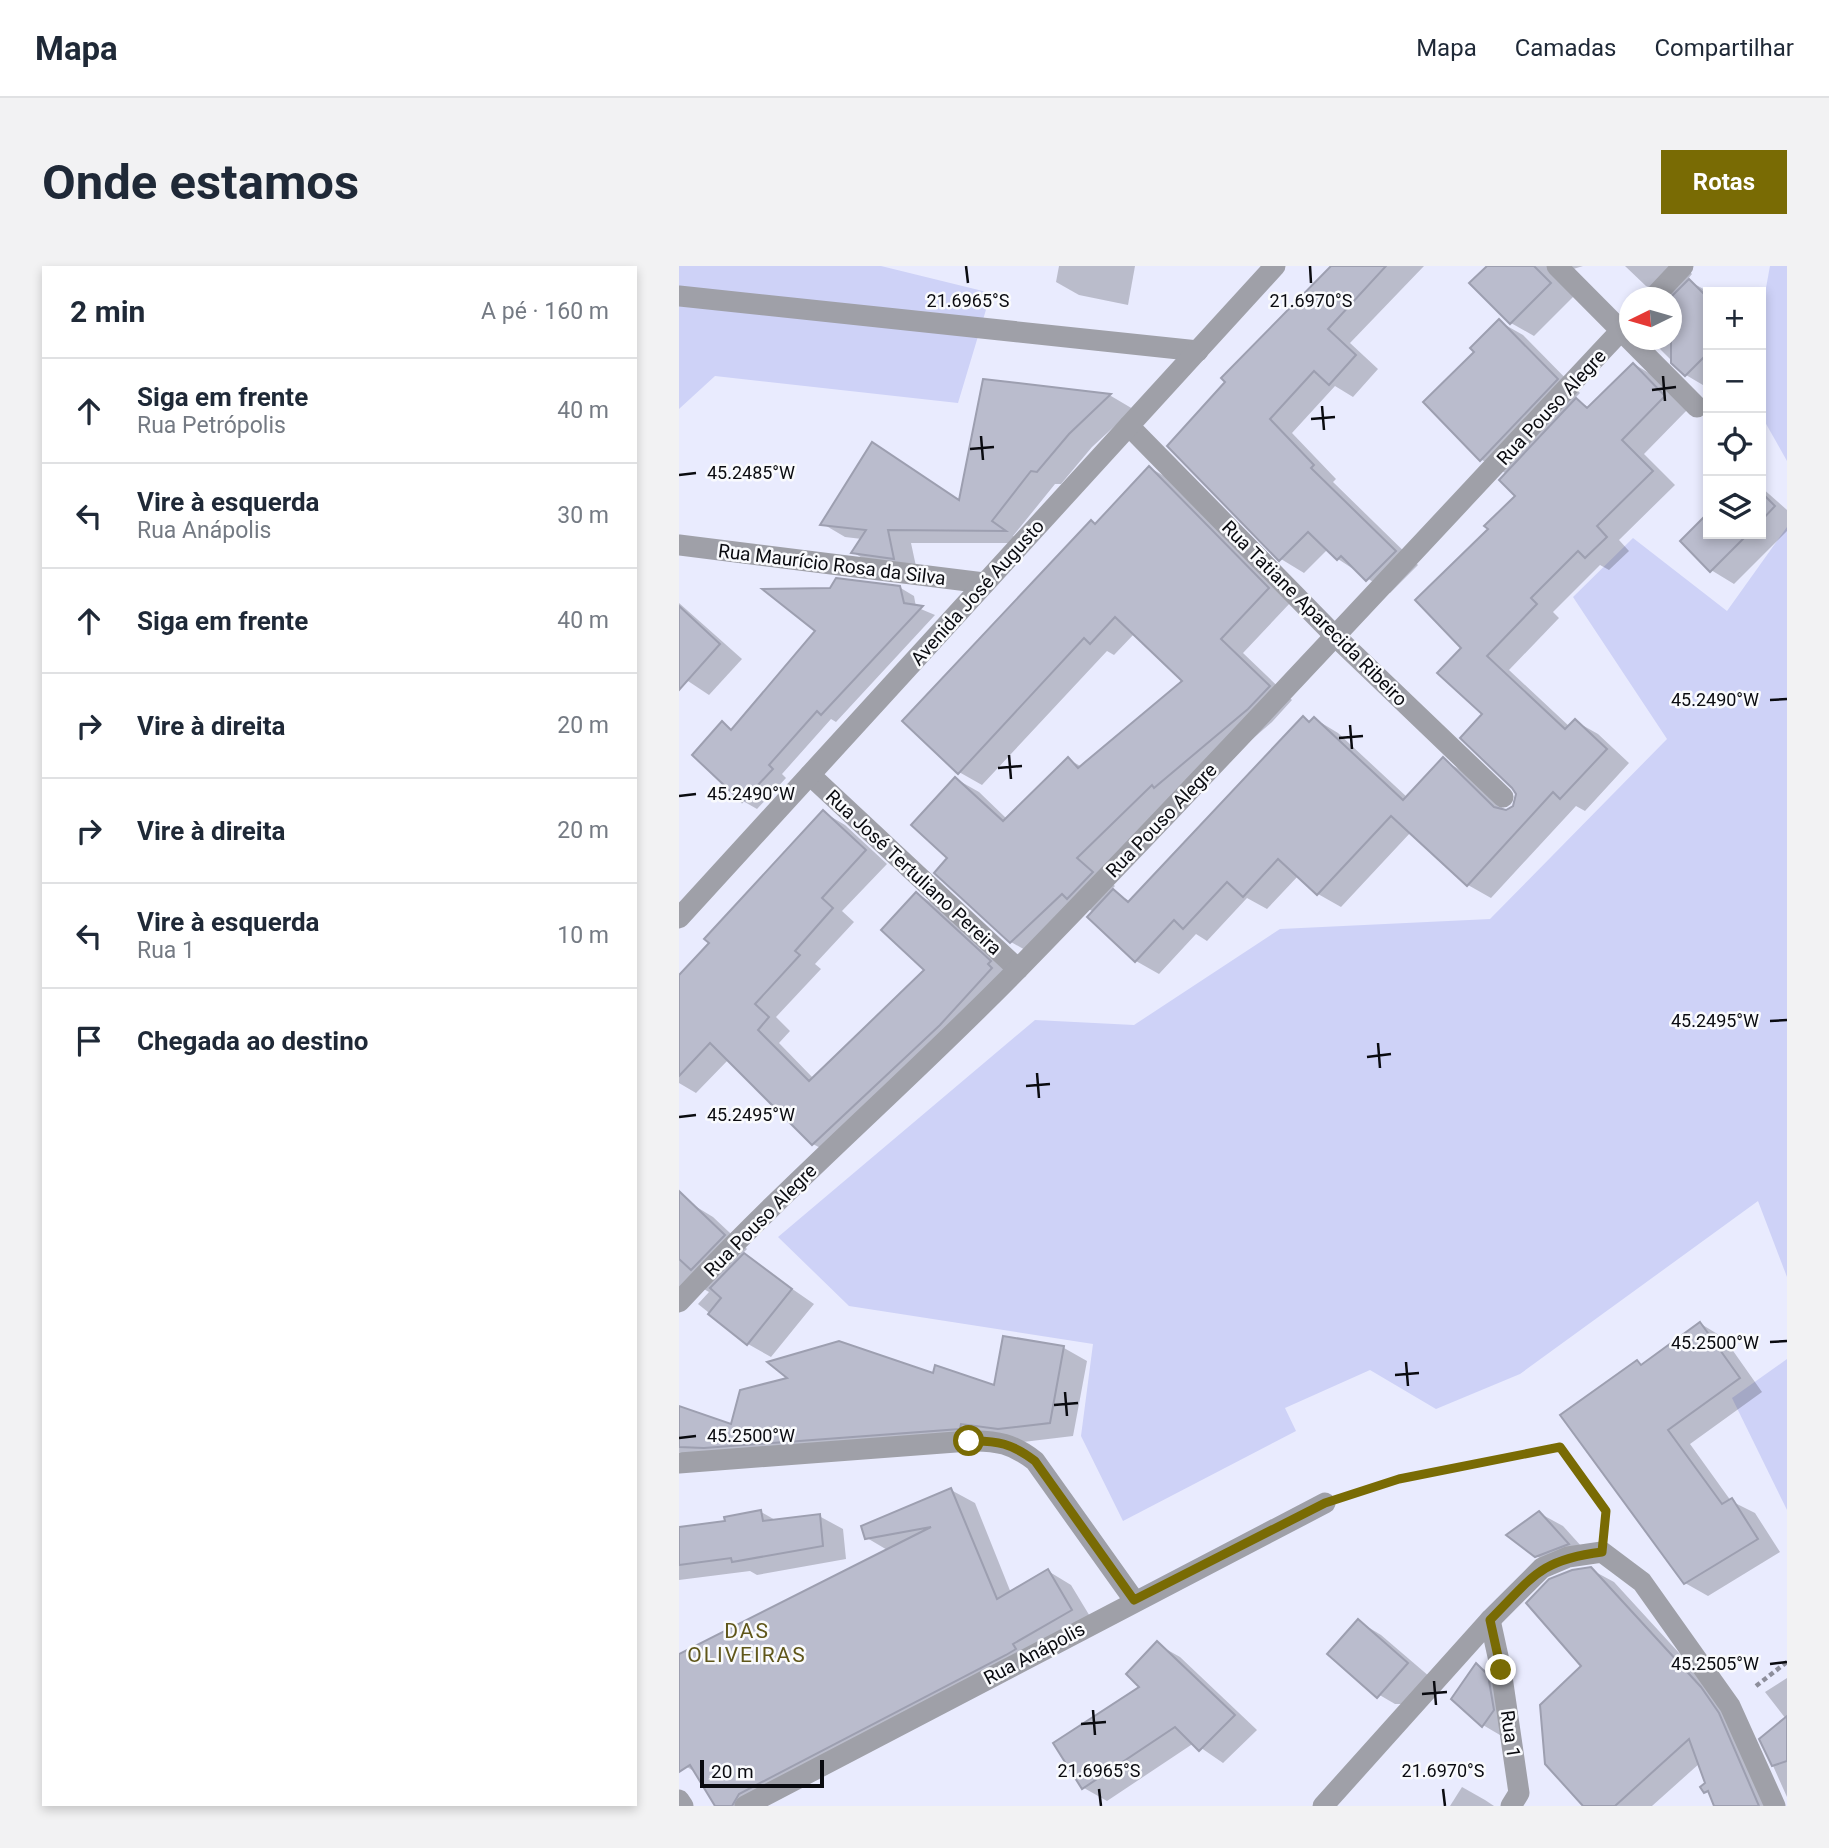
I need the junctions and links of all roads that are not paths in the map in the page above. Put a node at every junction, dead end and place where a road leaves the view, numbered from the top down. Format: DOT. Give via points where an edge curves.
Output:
graph roads {
  1 [pos="1275,266"];
  2 [pos="1557,266"];
  3 [pos="1683,266"];
  4 [pos="1663,287"];
  5 [pos="679,296"];
  6 [pos="1619,322"];
  7 [pos="1619,333"];
  8 [pos="1646,350"];
  9 [pos="1198,351"];
  10 [pos="1697,407"];
  11 [pos="1129,426"];
  12 [pos="679,545"];
  13 [pos="984,583"];
  14 [pos="1336,637"];
  15 [pos="810,775"];
  16 [pos="1503,797"];
  17 [pos="679,918"];
  18 [pos="1018,969"];
  19 [pos="679,1303"];
  20 [pos="679,1463"];
  21 [pos="1325,1503"];
  22 [pos="1134,1600"];
  23 [pos="1490,1620"];
  24 [pos="679,1800"];
  25 [pos="1521,1802"];
  26 [pos="683,1806"];
  27 [pos="745,1806"];
  28 [pos="1323,1806"];
  29 [pos="1775,1806"];
  1 -- 9 [label="street, Avenida José Augusto"];
  2 -- 6 [label="street"];
  3 -- 4 [label="street"];
  5 -- 9 [label="street"];
  7 -- 14 [label="street, Rua Pouso Alegre"];
  8 -- 10 [label="street"];
  9 -- 11 [label="street, Avenida José Augusto"];
  11 -- 13 [label="street, Avenida José Augusto"];
  11 -- 14 [label="street, Rua Tatiane Aparecida Ribeiro"];
  12 -- 13 [label="street, Rua Maurício Rosa da Silva"];
  13 -- 15 [label="street, Avenida José Augusto"];
  14 -- 16 [label="street, Rua Tatiane Aparecida Ribeiro"];
  14 -- 18 [label="street, Rua Pouso Alegre"];
  15 -- 17 [label="street, Avenida José Augusto"];
  15 -- 18 [label="street, Rua José Tertuliano Pereira"];
  18 -- 19 [label="street, Rua Pouso Alegre" via="729,1248"];
  20 -- 22 [label="street" via="969,1441 993,1440 1015,1446 1035,1461"];
  21 -- 22 [label="street, Rua Anápolis"];
  22 -- 27 [label="street, Rua Anápolis"];
  23 -- 25 [label="street, Rua 1"];
  23 -- 28 [label="street"];
  23 -- 29 [label="street" via="1542,1568 1568,1557 1602,1552 1621,1563 1642,1582 1730,1706"];
  24 -- 26 [label="street"];
}
